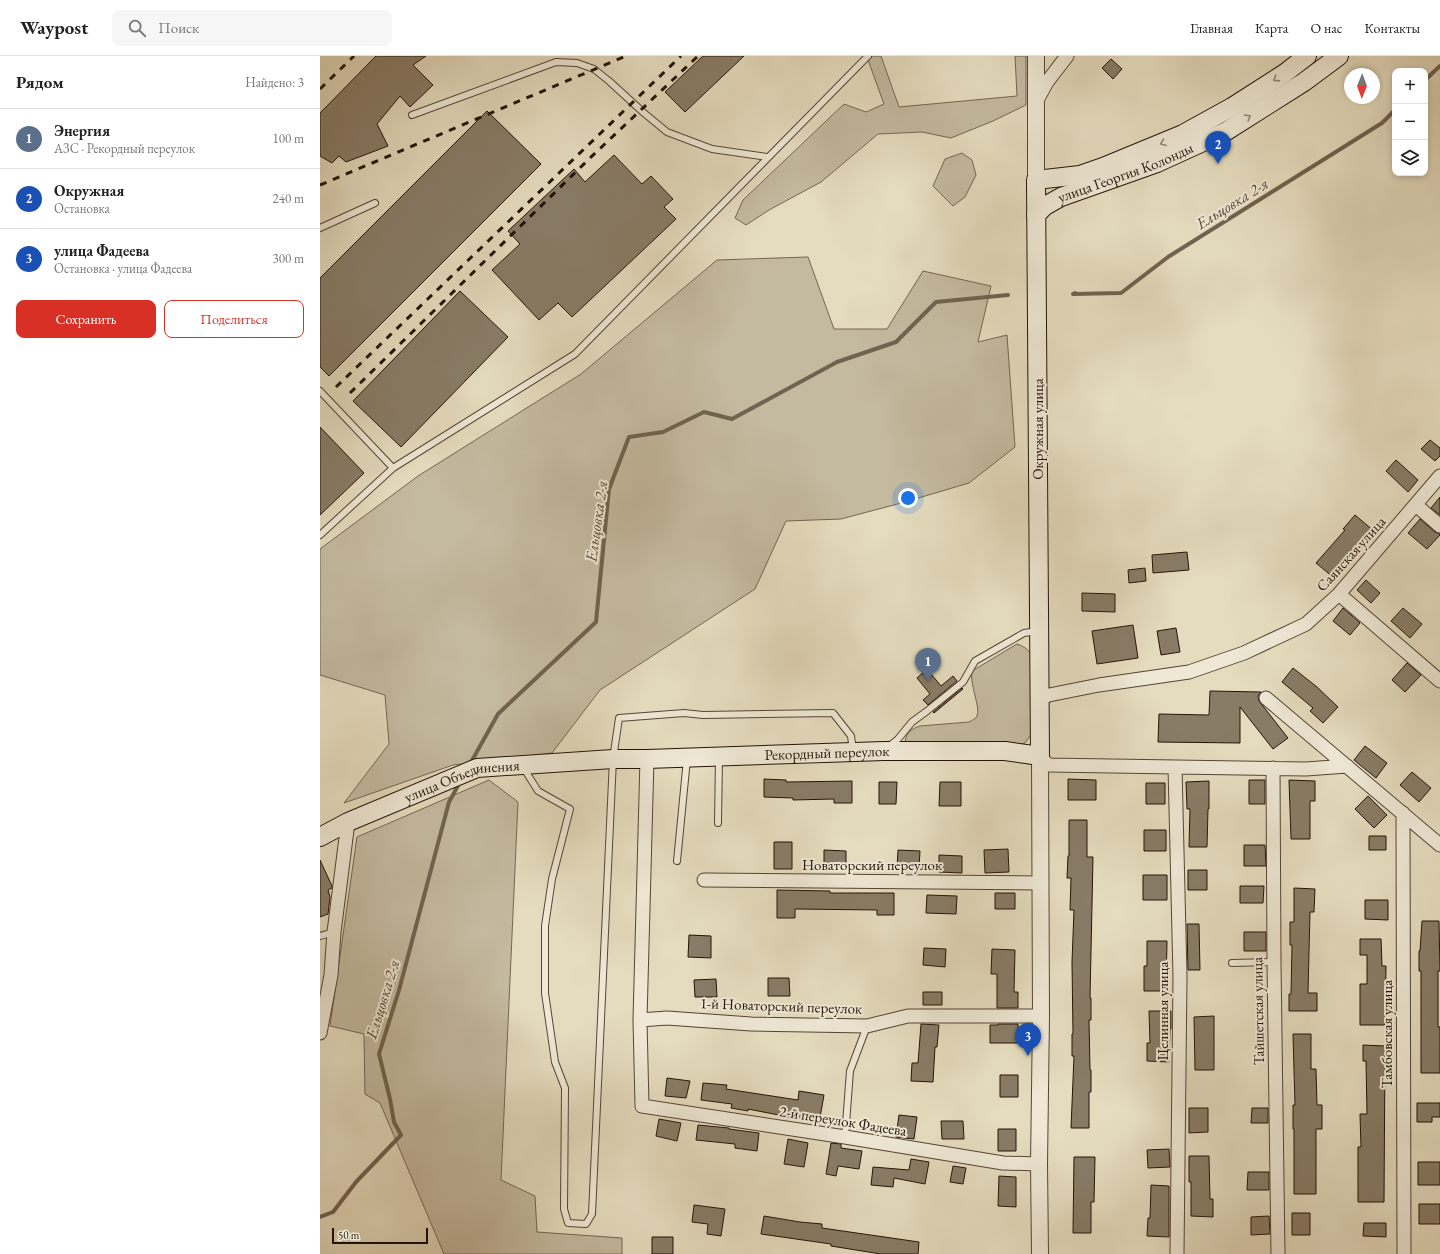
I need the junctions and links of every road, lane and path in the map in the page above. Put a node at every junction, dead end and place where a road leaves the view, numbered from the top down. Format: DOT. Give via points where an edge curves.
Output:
graph roads {
  1 [pos="868,56"];
  2 [pos="1036,56"];
  3 [pos="1067,56"];
  4 [pos="1307,56"];
  5 [pos="1339,56"];
  6 [pos="1036,102"];
  7 [pos="412,115"];
  8 [pos="767,157"];
  9 [pos="1036,180"];
  10 [pos="375,203"];
  11 [pos="1036,215"];
  12 [pos="320,228"];
  13 [pos="320,391"];
  14 [pos="393,468"];
  15 [pos="1440,476"];
  16 [pos="1416,505"];
  17 [pos="1440,526"];
  18 [pos="320,535"];
  19 [pos="1339,594"];
  20 [pos="1040,631"];
  21 [pos="1440,681"];
  22 [pos="1266,698"];
  23 [pos="1039,700"];
  24 [pos="884,751"];
  25 [pos="853,752"];
  26 [pos="1040,756"];
  27 [pos="719,757"];
  28 [pos="613,758"];
  29 [pos="688,758"];
  30 [pos="647,759"];
  31 [pos="522,765"];
  32 [pos="1347,766"];
  33 [pos="1175,768"];
  34 [pos="1273,768"];
  35 [pos="1402,813"];
  36 [pos="348,822"];
  37 [pos="718,823"];
  38 [pos="320,837"];
  39 [pos="1440,845"];
  40 [pos="677,862"];
  41 [pos="704,880"];
  42 [pos="1040,883"];
  43 [pos="334,932"];
  44 [pos="320,936"];
  45 [pos="1274,962"];
  46 [pos="1232,963"];
  47 [pos="1041,1016"];
  48 [pos="640,1020"];
  49 [pos="867,1026"];
  50 [pos="320,1033"];
  51 [pos="845,1137"];
  52 [pos="1039,1164"];
  53 [pos="1040,1254"];
  54 [pos="1177,1254"];
  55 [pos="1278,1254"];
  56 [pos="1404,1254"];
  1 -- 8 [label="lane"];
  2 -- 6 [label="street, Окружная улица"];
  3 -- 6 [label="street"];
  4 -- 9 [label="main road, улица Георгия Колонды, one-way" via="1232,107 1183,134 1080,175"];
  11 -- 5 [label="main road, улица Георгия Колонды, one-way" via="1045,206 1061,198 1157,162 1225,132 1304,82"];
  6 -- 9 [label="street, Окружная улица"];
  7 -- 8 [label="lane" via="556,62 577,63 594,69 609,80 667,132 712,149"];
  8 -- 14 [label="lane" via="575,354"];
  9 -- 11 [label="main road, Окружная улица"];
  10 -- 12 [label="lane"];
  11 -- 20 [label="main road, Окружная улица"];
  13 -- 14 [label="lane"];
  14 -- 18 [label="lane"];
  15 -- 16 [label="street, Саянская улица"];
  16 -- 17 [label="street"];
  16 -- 19 [label="street, Саянская улица"];
  19 -- 21 [label="street"];
  19 -- 23 [label="street, Саянская улица" via="1306,624 1244,653 1189,672 1099,685 1049,695"];
  20 -- 23 [label="main road, Окружная улица"];
  20 -- 24 [label="lane" via="1024,633 975,661 963,682 912,722"];
  22 -- 32 [label="street"];
  23 -- 26 [label="main road, Окружная улица"];
  24 -- 25 [label="main road, Рекордный переулок"];
  24 -- 26 [label="main road, Рекордный переулок" via="1005,751"];
  25 -- 27 [label="main road, Рекордный переулок"];
  25 -- 28 [label="lane" via="851,736 833,713 684,713 619,718"];
  26 -- 33 [label="street" via="1048,765"];
  26 -- 42 [label="street"];
  27 -- 29 [label="main road, Рекордный переулок"];
  27 -- 37 [label="lane"];
  28 -- 30 [label="main road, Рекордный переулок"];
  28 -- 31 [label="main road, улица Объединения"];
  28 -- 31 [label="lane" via="592,1214 586,1224 568,1223 564,1209 565,1088 555,1062 545,993 545,926 552,879 570,809 538,791"];
  29 -- 30 [label="main road, Рекордный переулок"];
  29 -- 40 [label="lane"];
  30 -- 48 [label="street"];
  31 -- 36 [label="main road, улица Объединения" via="477,768"];
  32 -- 34 [label="street"];
  32 -- 35 [label="street"];
  33 -- 34 [label="street"];
  33 -- 54 [label="street, Целинная улица" via="1180,976"];
  34 -- 45 [label="street, Тайшетская улица"];
  35 -- 39 [label="street"];
  35 -- 56 [label="street, Тамбовская улица"];
  36 -- 38 [label="main road, улица Объединения"];
  36 -- 43 [label="street"];
  41 -- 42 [label="street, Новаторский переулок"];
  42 -- 47 [label="street"];
  43 -- 44 [label="lane"];
  43 -- 50 [label="street" via="331,975"];
  45 -- 46 [label="lane"];
  45 -- 55 [label="street, Тайшетская улица"];
  47 -- 49 [label="street, 1-й Новаторский переулок" via="908,1016"];
  47 -- 52 [label="street"];
  48 -- 49 [label="street, 1-й Новаторский переулок" via="667,1018 751,1024"];
  48 -- 51 [label="street, 2-й переулок Фадеева" via="642,1106"];
  49 -- 51 [label="lane" via="850,1071"];
  51 -- 52 [label="street, 2-й переулок Фадеева" via="1003,1163"];
  52 -- 53 [label="street"];
}
